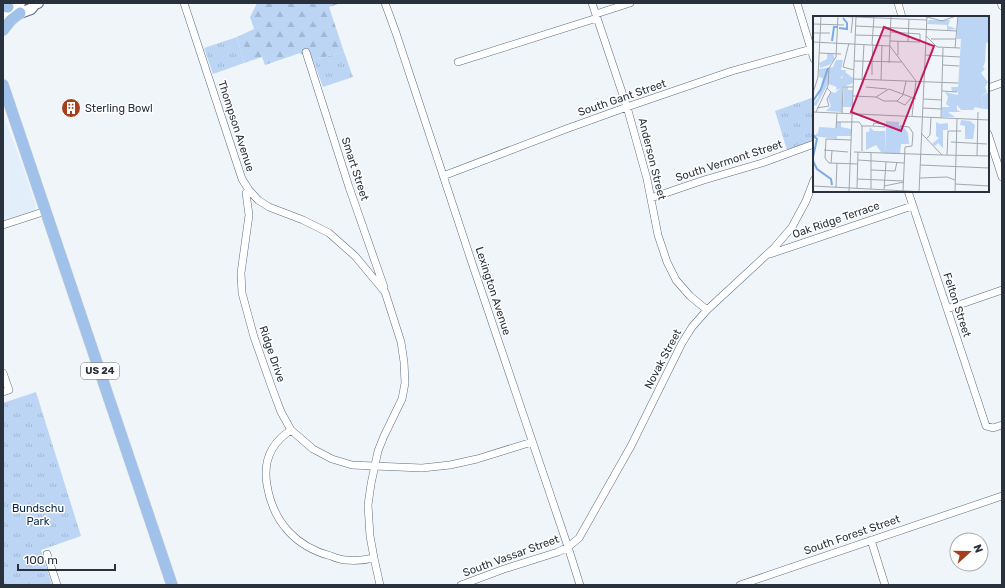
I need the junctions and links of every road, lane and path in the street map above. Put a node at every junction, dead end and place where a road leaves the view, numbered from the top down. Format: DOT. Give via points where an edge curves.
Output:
graph roads {
  1 [pos="35,3"];
  2 [pos="184,3"];
  3 [pos="386,3"];
  4 [pos="592,3"];
  5 [pos="630,3"];
  6 [pos="797,3"];
  7 [pos="898,3"];
  8 [pos="5,7"];
  9 [pos="20,8"];
  10 [pos="597,16"];
  11 [pos="902,16"];
  12 [pos="3,19"];
  13 [pos="3,30"];
  14 [pos="811,49"];
  15 [pos="306,52"];
  16 [pos="813,56"];
  17 [pos="458,62"];
  18 [pos="1002,83"];
  19 [pos="3,85"];
  20 [pos="989,88"];
  21 [pos="628,107"];
  22 [pos="989,137"];
  23 [pos="813,144"];
  24 [pos="443,176"];
  25 [pos="1002,177"];
  26 [pos="813,183"];
  27 [pos="249,190"];
  28 [pos="908,192"];
  29 [pos="650,198"];
  30 [pos="912,206"];
  31 [pos="46,211"];
  32 [pos="3,225"];
  33 [pos="767,255"];
  34 [pos="1002,290"];
  35 [pos="385,292"];
  36 [pos="947,309"];
  37 [pos="706,310"];
  38 [pos="3,374"];
  39 [pos="3,392"];
  40 [pos="1002,425"];
  41 [pos="291,430"];
  42 [pos="532,442"];
  43 [pos="374,466"];
  44 [pos="1002,496"];
  45 [pos="871,540"];
  46 [pos="568,547"];
  47 [pos="47,554"];
  48 [pos="374,558"];
  49 [pos="57,585"];
  50 [pos="172,585"];
  51 [pos="380,585"];
  52 [pos="462,585"];
  53 [pos="580,585"];
  54 [pos="740,585"];
  55 [pos="885,585"];
  1 -- 9 [label="main road" via="30,9"];
  2 -- 27 [label="street, Thompson Avenue" via="242,179"];
  3 -- 24 [label="street, Lexington Avenue"];
  4 -- 10 [label="street, Anderson Street"];
  5 -- 10 [label="street"];
  6 -- 14 [label="street"];
  7 -- 11 [label="street"];
  8 -- 9 [label="main road"];
  9 -- 12 [label="main road"];
  9 -- 13 [label="main road"];
  10 -- 17 [label="street"];
  10 -- 21 [label="street, Anderson Street"];
  14 -- 16 [label="street"];
  14 -- 21 [label="street, South Gant Street" via="732,71"];
  15 -- 35 [label="street, Smart Street"];
  18 -- 20 [label="street"];
  19 -- 31 [label="main road, US 24"];
  21 -- 24 [label="street, South Gant Street"];
  21 -- 29 [label="street, Anderson Street"];
  22 -- 25 [label="street"];
  23 -- 29 [label="street, South Vermont Street"];
  24 -- 42 [label="street, Lexington Avenue"];
  26 -- 33 [label="street, Novak Street" via="792,227"];
  27 -- 35 [label="street, Thompson Avenue" via="269,207 329,233 355,256"];
  27 -- 41 [label="street, Ridge Drive" via="246,193 249,215 241,273 242,293 272,388"];
  28 -- 30 [label="street, Felton Street"];
  29 -- 37 [label="street, Anderson Street" via="667,262 676,280"];
  30 -- 33 [label="street, Oak Ridge Terrace"];
  30 -- 36 [label="street, Felton Street"];
  31 -- 32 [label="street"];
  31 -- 50 [label="main road, US 24"];
  33 -- 37 [label="street, Novak Street"];
  34 -- 36 [label="street"];
  35 -- 43 [label="street, Thompson Avenue" via="401,342 405,383 402,399 384,436"];
  36 -- 40 [label="street, Felton Street" via="986,426 993,428"];
  37 -- 46 [label="street, Novak Street" via="682,343 631,446 578,538"];
  38 -- 39 [label="street" via="9,390"];
  41 -- 43 [label="street, Ridge Drive" via="313,449 332,459 352,465"];
  41 -- 48 [label="street" via="276,445 266,465 269,494 280,522 298,540 323,554 345,560"];
  42 -- 43 [label="street, Ridge Drive" via="450,465 422,468"];
  42 -- 46 [label="street, Lexington Avenue"];
  43 -- 48 [label="street, Thompson Avenue" via="368,505"];
  44 -- 45 [label="street, South Forest Street"];
  45 -- 54 [label="street, South Forest Street"];
  45 -- 55 [label="street"];
  46 -- 52 [label="street, South Vassar Street"];
  46 -- 53 [label="street, Lexington Avenue"];
  47 -- 49 [label="street"];
  48 -- 51 [label="street, Thompson Avenue"];
}
